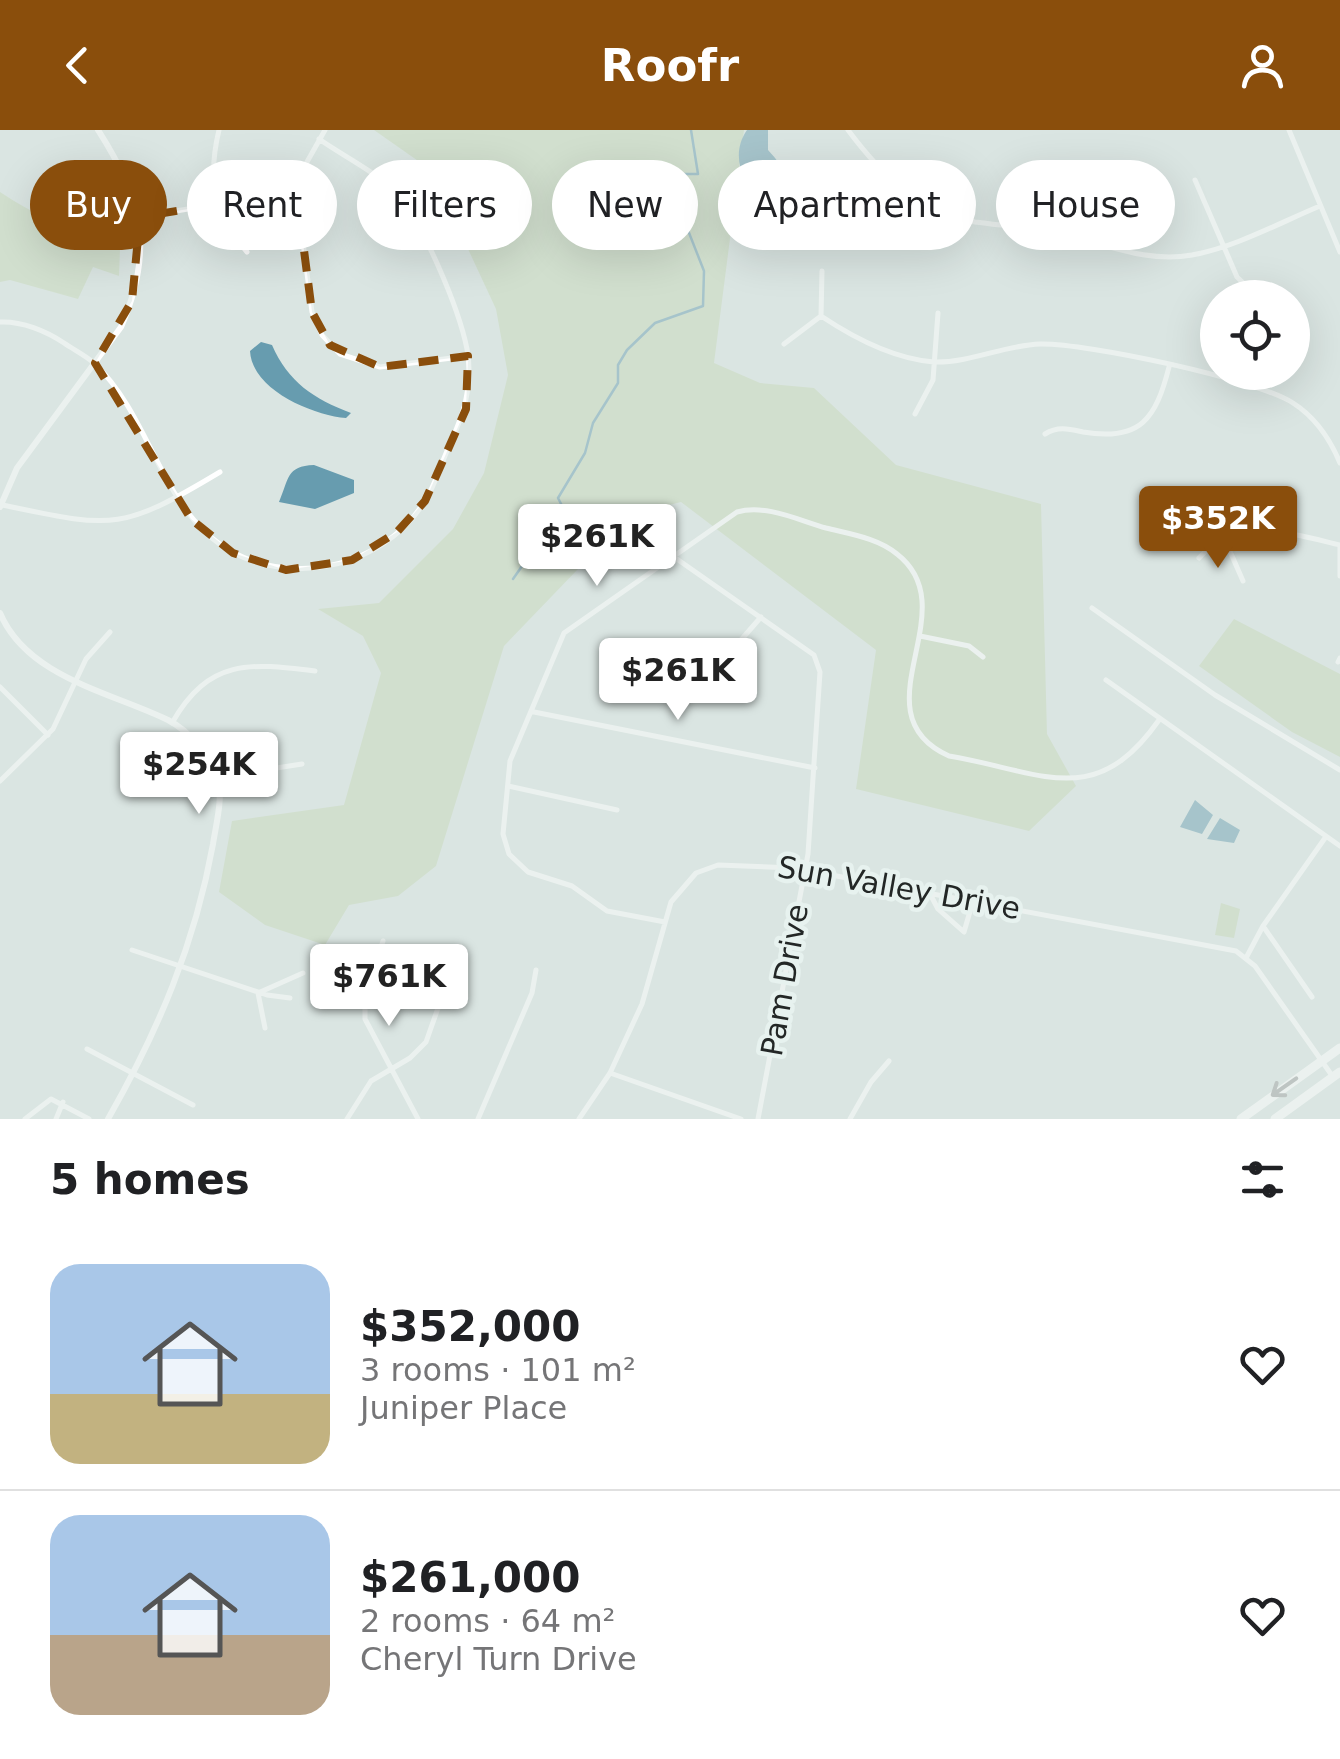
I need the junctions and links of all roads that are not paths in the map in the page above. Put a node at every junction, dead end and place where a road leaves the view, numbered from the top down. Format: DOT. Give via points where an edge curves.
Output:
graph roads {
  1 [pos="98,130"];
  2 [pos="218,130"];
  3 [pos="325,130"];
  4 [pos="848,130"];
  5 [pos="1289,130"];
  6 [pos="319,140"];
  7 [pos="117,160"];
  8 [pos="215,160"];
  9 [pos="308,160"];
  10 [pos="877,160"];
  11 [pos="1195,180"];
  12 [pos="1320,206"];
  13 [pos="976,222"];
  14 [pos="1224,247"];
  15 [pos="142,250"];
  16 [pos="304,250"];
  17 [pos="1340,252"];
  18 [pos="822,272"];
  19 [pos="1240,280"];
  20 [pos="938,313"];
  21 [pos="821,316"];
  22 [pos="0,322"];
  23 [pos="784,344"];
  24 [pos="468,356"];
  25 [pos="935,362"];
  26 [pos="95,363"];
  27 [pos="1170,367"];
  28 [pos="915,414"];
  29 [pos="1045,434"];
  30 [pos="1340,463"];
  31 [pos="220,472"];
  32 [pos="176,498"];
  33 [pos="0,505"];
  34 [pos="1225,540"];
  35 [pos="1340,544"];
  36 [pos="673,556"];
  37 [pos="1199,558"];
  38 [pos="1340,576"];
  39 [pos="1244,580"];
  40 [pos="1092,608"];
  41 [pos="0,613"];
  42 [pos="761,617"];
  43 [pos="110,632"];
  44 [pos="920,636"];
  45 [pos="666,653"];
  46 [pos="984,657"];
  47 [pos="315,671"];
  48 [pos="78,680"];
  49 [pos="1106,680"];
  50 [pos="0,687"];
  51 [pos="534,712"];
  52 [pos="1159,720"];
  53 [pos="172,722"];
  54 [pos="48,735"];
  55 [pos="302,764"];
  56 [pos="815,768"];
  57 [pos="1340,770"];
  58 [pos="218,777"];
  59 [pos="0,781"];
  60 [pos="508,786"];
  61 [pos="617,810"];
  62 [pos="1326,838"];
  63 [pos="1340,846"];
  64 [pos="804,870"];
  65 [pos="929,892"];
  66 [pos="974,901"];
  67 [pos="665,922"];
  68 [pos="1262,926"];
  69 [pos="382,941"];
  70 [pos="132,950"];
  71 [pos="1246,958"];
  72 [pos="181,967"];
  73 [pos="536,970"];
  74 [pos="302,972"];
  75 [pos="449,978"];
  76 [pos="258,993"];
  77 [pos="1312,996"];
  78 [pos="290,998"];
  79 [pos="266,1028"];
  80 [pos="87,1048"];
  81 [pos="1340,1048"];
  82 [pos="1322,1060"];
  83 [pos="889,1062"];
  84 [pos="390,1070"];
  85 [pos="610,1073"];
  86 [pos="134,1074"];
  87 [pos="1336,1074"];
  88 [pos="62,1102"];
  89 [pos="193,1105"];
  90 [pos="25,1119"];
  91 [pos="56,1119"];
  92 [pos="89,1119"];
  93 [pos="108,1119"];
  94 [pos="348,1119"];
  95 [pos="418,1119"];
  96 [pos="478,1119"];
  97 [pos="579,1119"];
  98 [pos="740,1119"];
  99 [pos="758,1119"];
  100 [pos="850,1119"];
  101 [pos="1240,1119"];
  102 [pos="1274,1119"];
  1 -- 7 [label="street"];
  2 -- 8 [label="street"];
  3 -- 6 [label="street"];
  4 -- 10 [label="street"];
  5 -- 12 [label="street"];
  6 -- 9 [label="street"];
  6 -- 24 [label="street" via="382,180 404,204"];
  11 -- 14 [label="street"];
  12 -- 14 [label="street"];
  12 -- 17 [label="street"];
  13 -- 14 [label="street" via="1062,234 1136,255 1191,256"];
  14 -- 19 [label="street"];
  15 -- 26 [label="street" via="132,301"];
  16 -- 24 [label="street" via="312,312 330,345 353,361 380,367"];
  18 -- 21 [label="street"];
  20 -- 25 [label="street"];
  21 -- 23 [label="street"];
  21 -- 25 [label="street" via="879,348"];
  22 -- 26 [label="street" via="47,332"];
  24 -- 32 [label="street" via="466,408 425,501 397,532 352,560 321,570 254,561 216,542"];
  25 -- 27 [label="street" via="1064,344"];
  25 -- 28 [label="street" via="929,392"];
  26 -- 32 [label="street"];
  26 -- 33 [label="street" via="17,468"];
  27 -- 29 [label="street" via="1158,406 1140,426 1118,434 1058,428"];
  27 -- 30 [label="street" via="1290,401 1317,424"];
  31 -- 32 [label="street"];
  32 -- 33 [label="street" via="124,521 98,524"];
  34 -- 35 [label="street" via="1271,530"];
  34 -- 37 [label="street"];
  34 -- 39 [label="street"];
  35 -- 38 [label="street"];
  36 -- 42 [label="street, Pam Drive"];
  36 -- 44 [label="street" via="746,510 887,546 918,583"];
  36 -- 51 [label="street" via="564,633"];
  40 -- 57 [label="street" via="1214,695"];
  41 -- 48 [label="street" via="23,650"];
  42 -- 45 [label="street" via="727,656 695,660"];
  42 -- 56 [label="street, Pam Drive" via="814,655 820,672"];
  43 -- 48 [label="street"];
  44 -- 46 [label="street" via="969,646"];
  44 -- 52 [label="street" via="909,710 916,730 949,756 1082,779 1129,759"];
  47 -- 53 [label="street" via="234,668 199,686"];
  48 -- 53 [label="street"];
  48 -- 54 [label="street"];
  49 -- 52 [label="street"];
  50 -- 54 [label="street"];
  51 -- 56 [label="street"];
  51 -- 60 [label="street" via="517,738"];
  52 -- 62 [label="street"];
  53 -- 58 [label="street" via="198,743"];
  54 -- 59 [label="street"];
  55 -- 58 [label="street"];
  56 -- 64 [label="street, Pam Drive"];
  58 -- 72 [label="street" via="202,902"];
  60 -- 61 [label="street"];
  60 -- 67 [label="street" via="503,834 520,867 572,886 606,911"];
  62 -- 63 [label="street"];
  62 -- 68 [label="street"];
  64 -- 65 [label="street, Sun Valley Drive"];
  64 -- 67 [label="street, Sun Valley Drive" via="763,864 707,868 677,892"];
  64 -- 99 [label="street, Pam Drive"];
  65 -- 66 [label="street, Sun Valley Drive"];
  65 -- 66 [label="street" via="964,932"];
  66 -- 71 [label="street, Sun Valley Drive" via="1202,942"];
  67 -- 85 [label="street, Sun Valley Drive" via="642,1004"];
  68 -- 71 [label="street"];
  68 -- 77 [label="street"];
  69 -- 84 [label="street" via="364,1008"];
  70 -- 72 [label="street"];
  71 -- 82 [label="street"];
  72 -- 76 [label="street"];
  72 -- 86 [label="street"];
  73 -- 96 [label="street"];
  74 -- 76 [label="street"];
  75 -- 84 [label="street" via="426,1042"];
  76 -- 78 [label="street"];
  76 -- 79 [label="street"];
  80 -- 86 [label="street"];
  81 -- 82 [label="highway"];
  82 -- 87 [label="street"];
  82 -- 101 [label="highway, one-way"];
  83 -- 100 [label="street"];
  84 -- 94 [label="street" via="371,1081"];
  84 -- 95 [label="street"];
  85 -- 97 [label="street, Sun Valley Drive"];
  85 -- 98 [label="street"];
  86 -- 89 [label="street"];
  86 -- 93 [label="street"];
  87 -- 102 [label="highway"];
  88 -- 90 [label="street" via="46,1100"];
  88 -- 91 [label="street"];
  88 -- 92 [label="street"];
}
